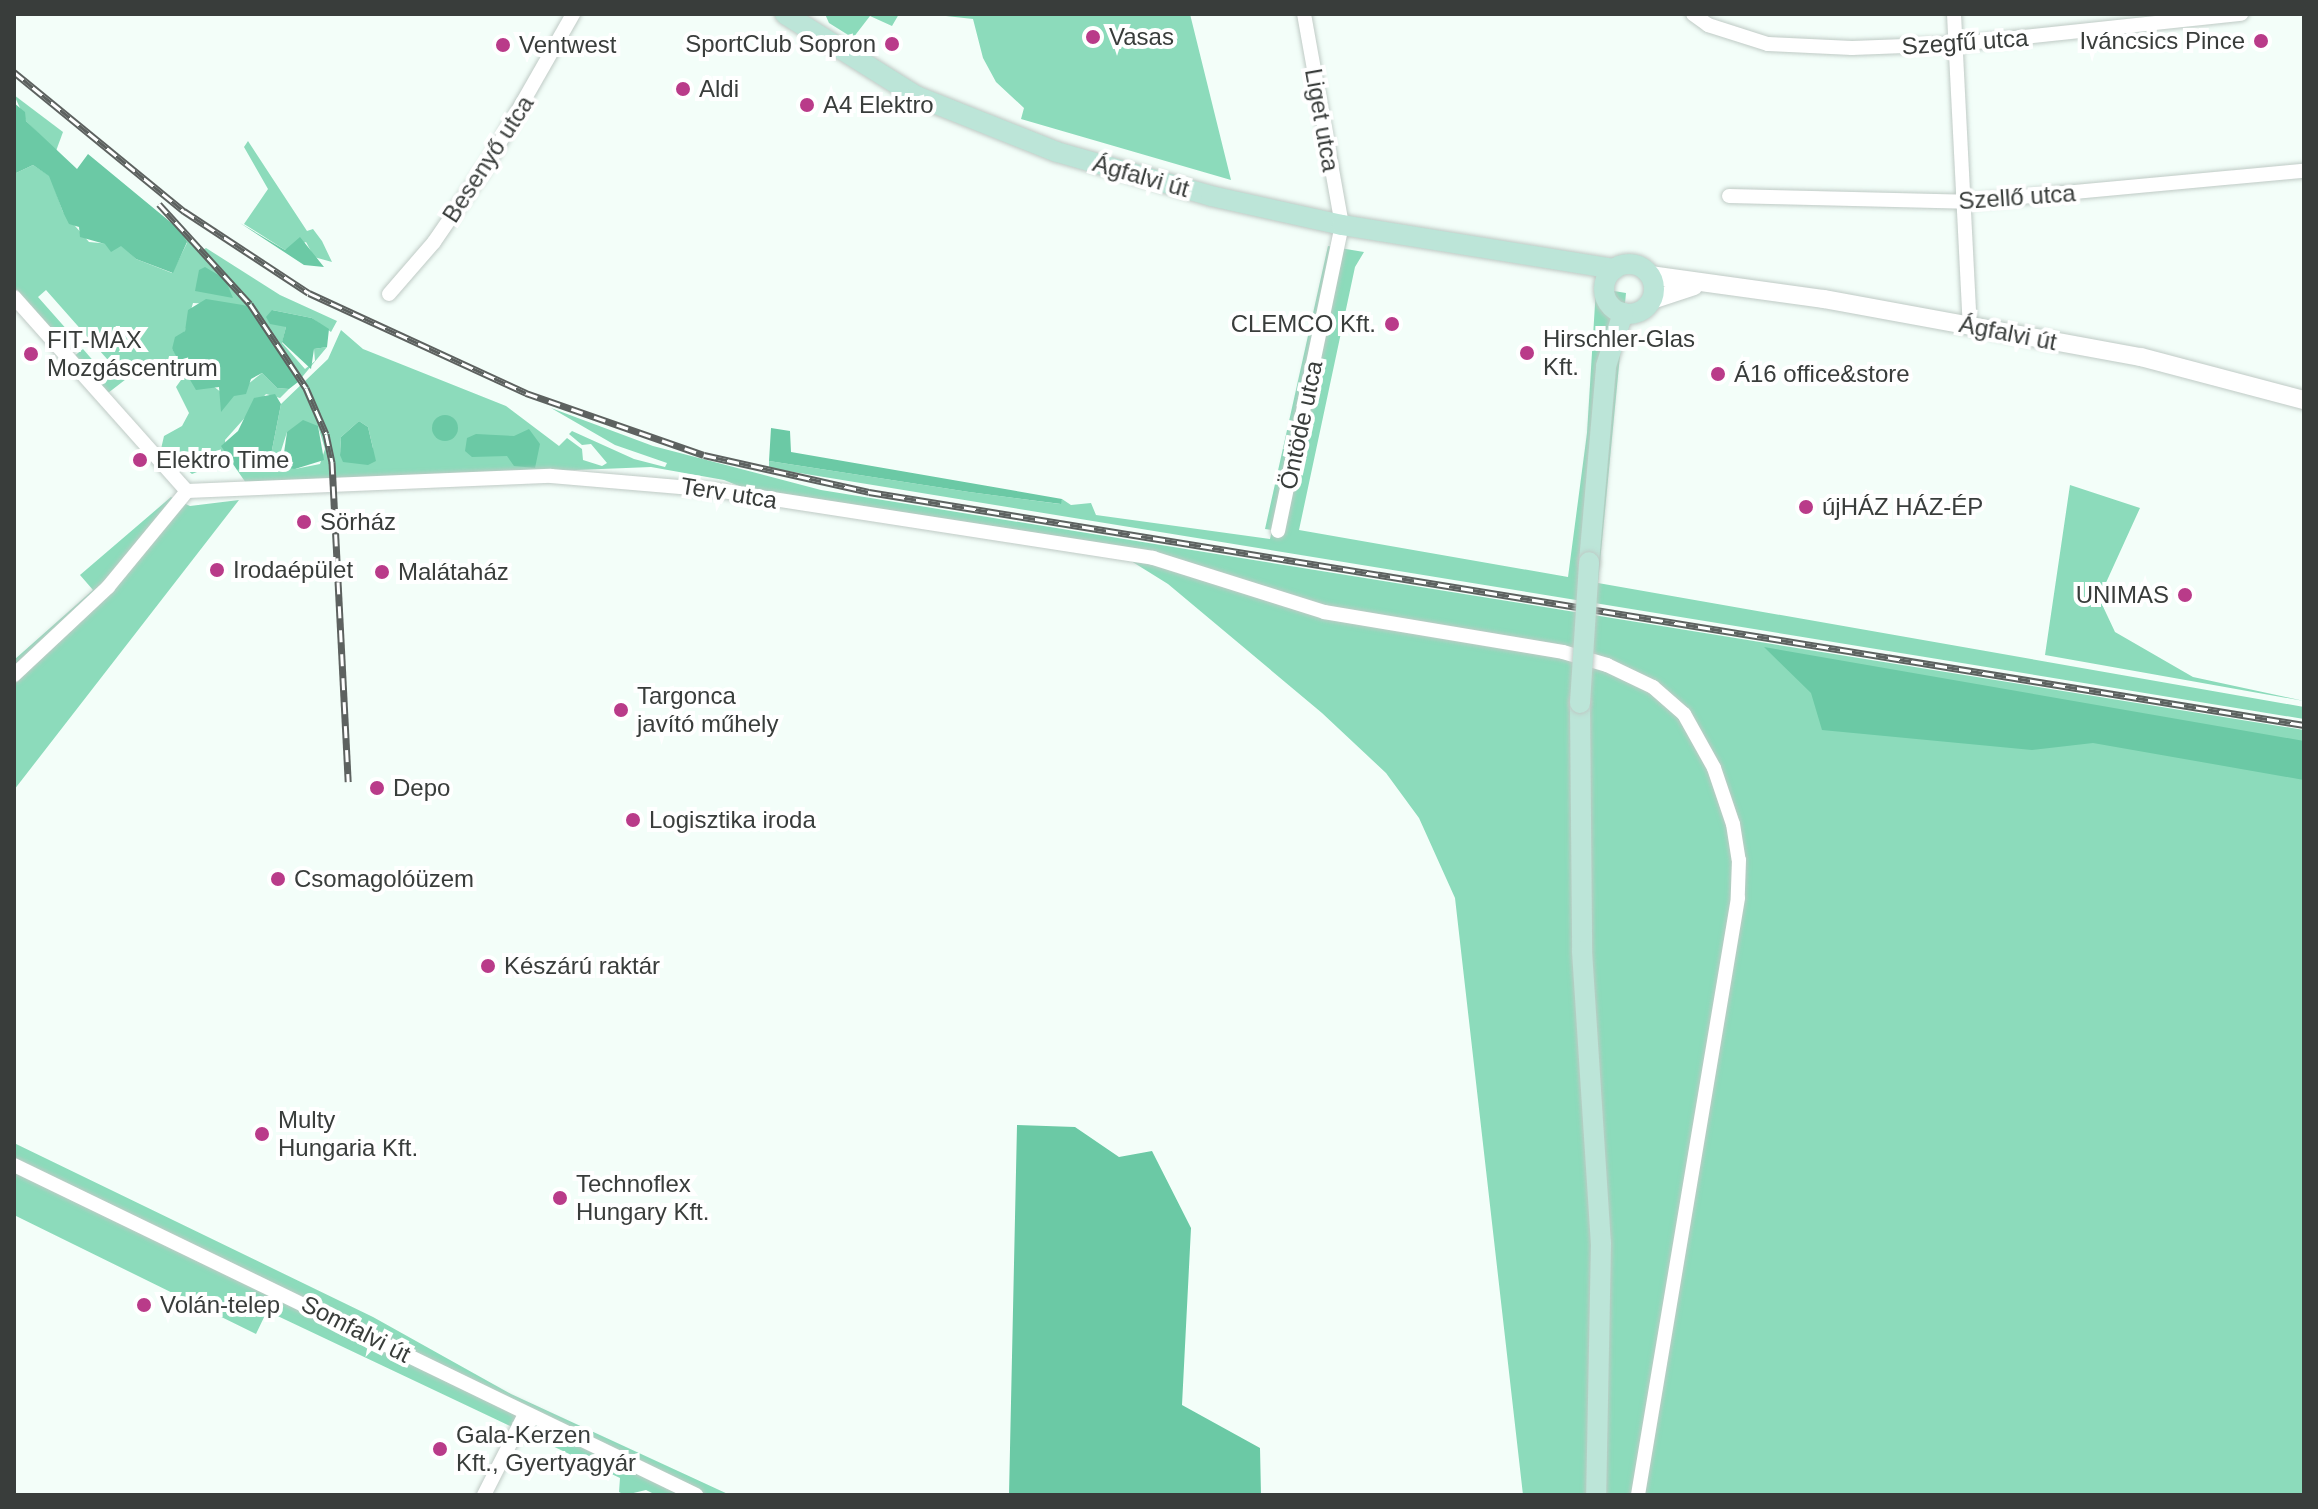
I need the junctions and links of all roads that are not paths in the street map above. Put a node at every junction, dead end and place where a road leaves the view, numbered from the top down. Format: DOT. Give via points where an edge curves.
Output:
graph roads {
  1 [pos="573,14"];
  2 [pos="785,14"];
  3 [pos="1304,14"];
  4 [pos="1693,14"];
  5 [pos="1954,14"];
  6 [pos="2241,14"];
  7 [pos="2217,15"];
  8 [pos="1958,44"];
  9 [pos="2304,171"];
  10 [pos="1729,196"];
  11 [pos="1967,202"];
  12 [pos="1342,225"];
  13 [pos="1650,275"];
  14 [pos="1610,277"];
  15 [pos="1708,283"];
  16 [pos="389,294"];
  17 [pos="14,297"];
  18 [pos="1652,300"];
  19 [pos="1616,315"];
  20 [pos="1970,326"];
  21 [pos="2304,400"];
  22 [pos="187,491"];
  23 [pos="1278,531"];
  24 [pos="14,675"];
  25 [pos="14,1165"];
  26 [pos="524,1416"];
  27 [pos="484,1495"];
  28 [pos="696,1495"];
  29 [pos="1596,1495"];
  30 [pos="1638,1495"];
  1 -- 16 [label="street, Besenyő utca" via="487,165 434,242"];
  2 -- 12 [label="main road, Ágfalvi út" via="876,75 1005,134 1198,192"];
  3 -- 12 [label="street, Liget utca"];
  4 -- 8 [label="street, Szegfű utca" via="1708,25 1768,44"];
  5 -- 8 [label="street"];
  6 -- 7 [label="street, Szegfű utca"];
  7 -- 8 [label="street, Szegfű utca"];
  8 -- 11 [label="street"];
  9 -- 11 [label="street, Szellő utca"];
  10 -- 11 [label="street, Szellő utca"];
  11 -- 20 [label="street"];
  12 -- 14 [label="main road, Ágfalvi út" via="1527,255"];
  12 -- 23 [label="street, Öntöde utca"];
  13 -- 14 [label="main road" via="1635,265"];
  13 -- 15 [label="street, Ágfalvi út"];
  13 -- 18 [label="main road"];
  14 -- 19 [label="main road"];
  15 -- 18 [label="street, Ágfalvi út"];
  15 -- 20 [label="street, Ágfalvi út"];
  17 -- 22 [label="street"];
  18 -- 19 [label="main road" via="1640,312"];
  19 -- 29 [label="main road, bridge" via="1606,366 1580,703 1582,951 1601,1243"];
  20 -- 21 [label="street, Ágfalvi út" via="2215,374"];
  22 -- 24 [label="street" via="102,593"];
  22 -- 30 [label="street, Terv utca" via="494,477 649,482 1153,558 1324,612 1563,652 1653,687 1684,714 1714,768 1733,824 1738,898"];
  25 -- 26 [label="street, Somfalvi út" via="291,1296"];
  26 -- 27 [label="street"];
  26 -- 28 [label="street, Somfalvi út"];
}
